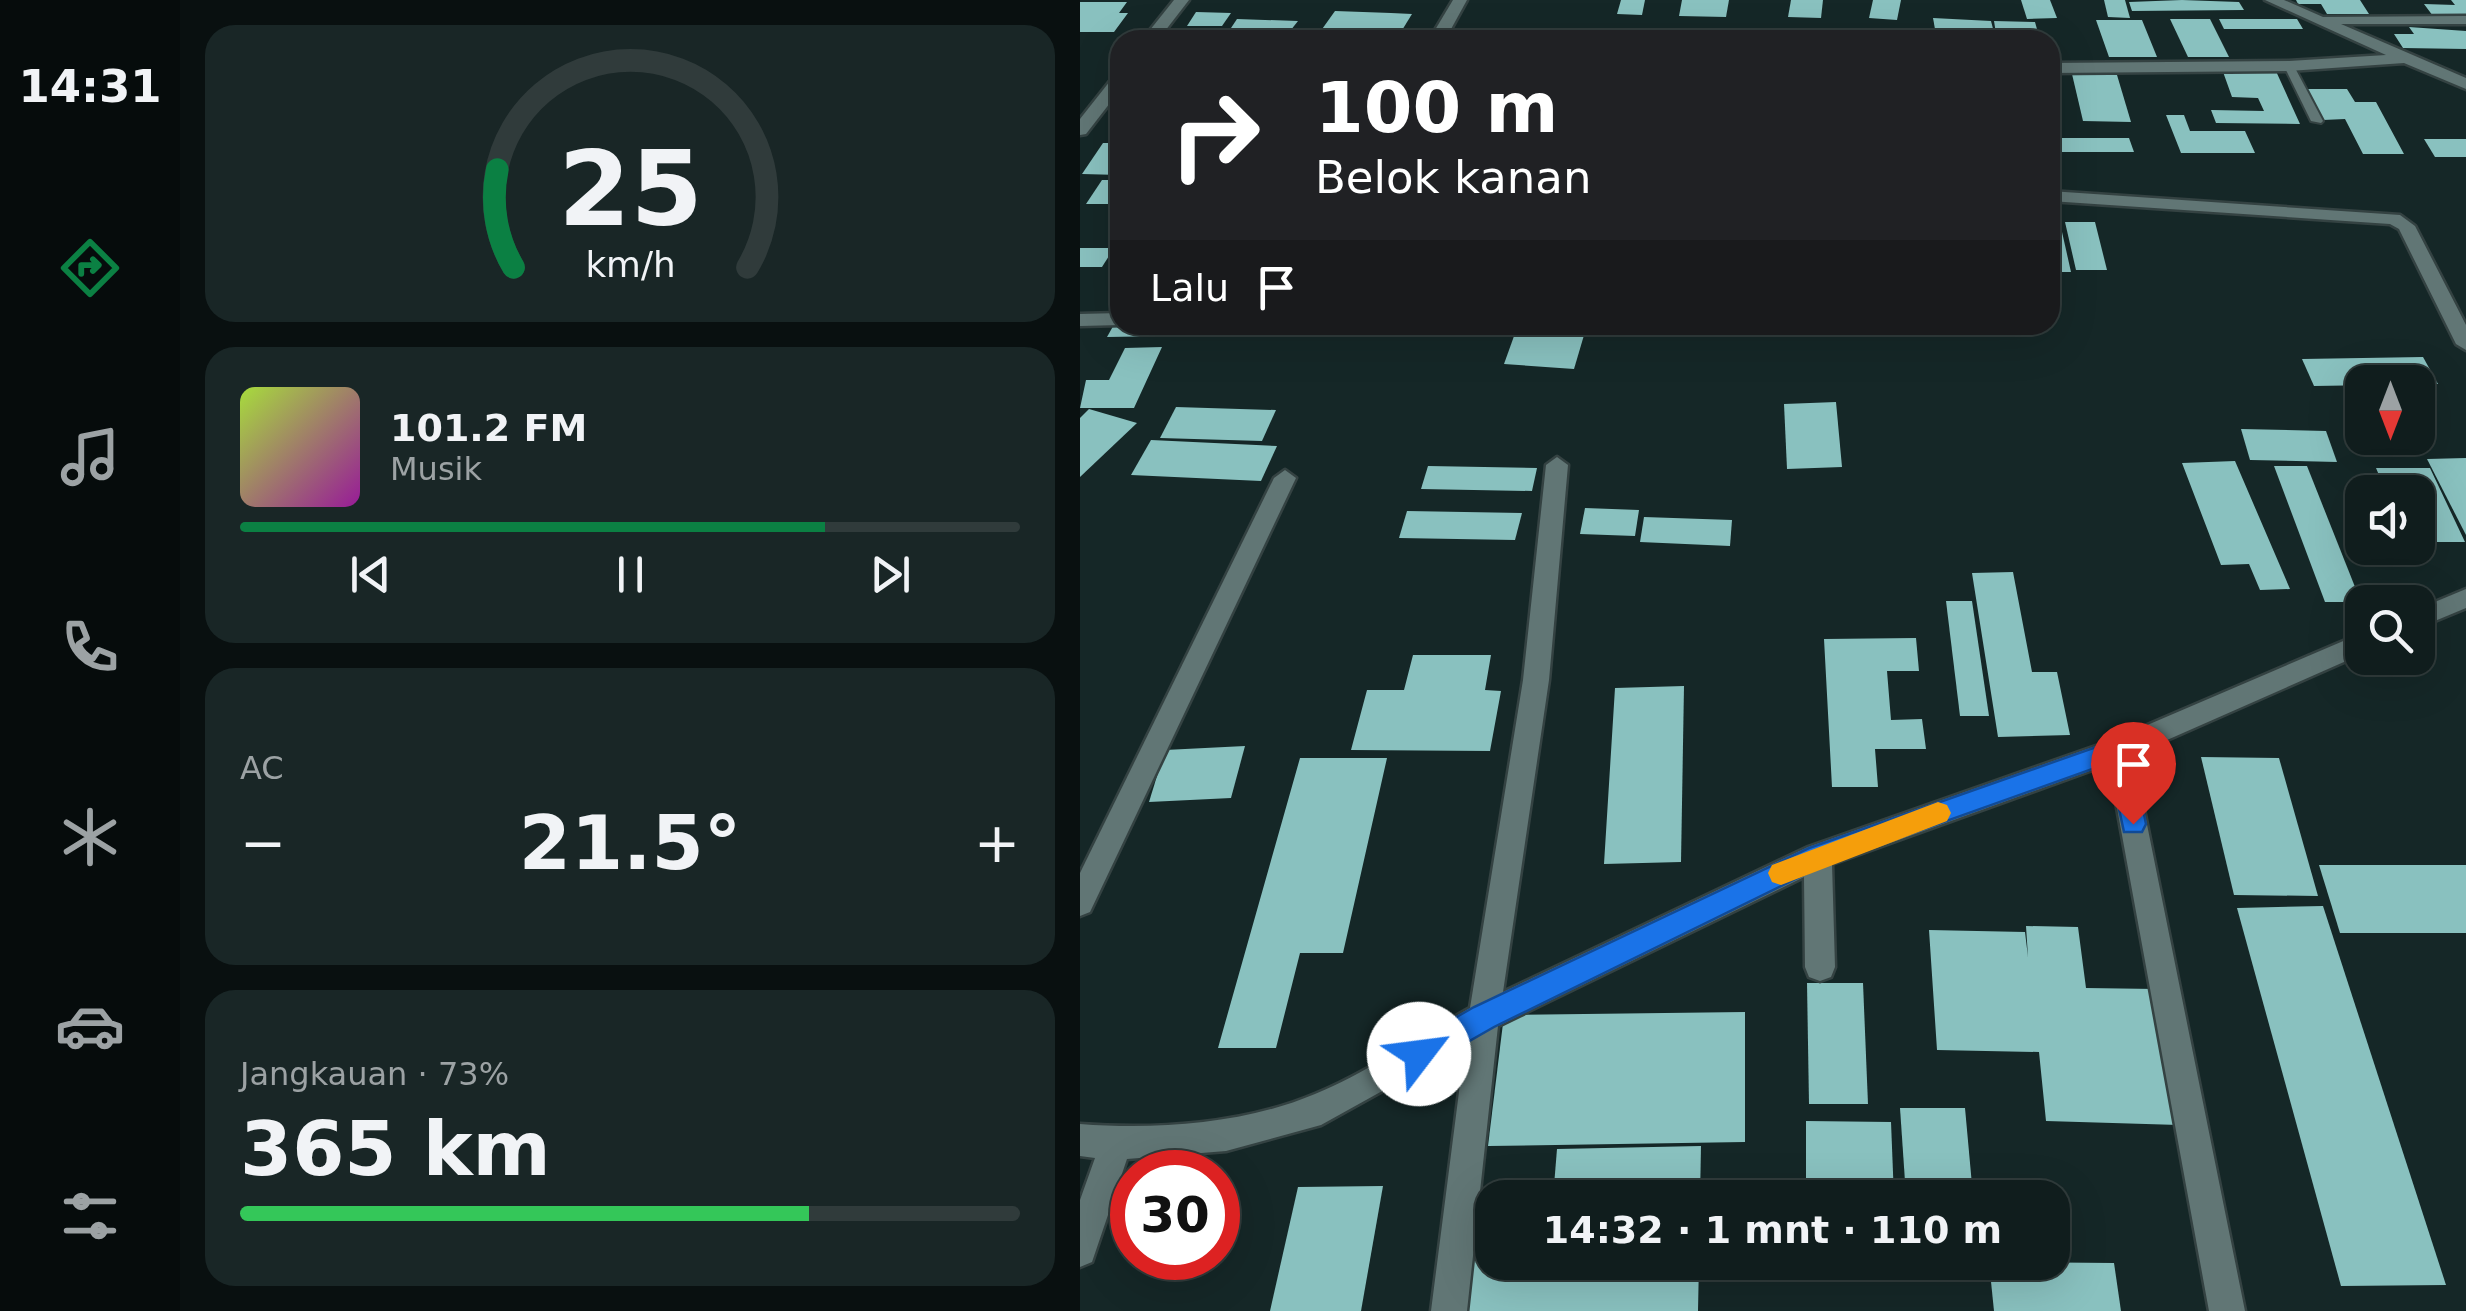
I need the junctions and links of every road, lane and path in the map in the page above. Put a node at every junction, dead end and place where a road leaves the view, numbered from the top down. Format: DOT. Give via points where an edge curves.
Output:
graph roads {
  1 [pos="1182,0"];
  2 [pos="1460,0"];
  3 [pos="2272,0"];
  4 [pos="2415,0"];
  5 [pos="2426,19"];
  6 [pos="2318,20"];
  7 [pos="2466,20"];
  8 [pos="1158,30"];
  9 [pos="1443,30"];
  10 [pos="2406,58"];
  11 [pos="2288,66"];
  12 [pos="2060,68"];
  13 [pos="2466,84"];
  14 [pos="1110,91"];
  15 [pos="2317,120"];
  16 [pos="1080,130"];
  17 [pos="2060,197"];
  18 [pos="1110,319"];
  19 [pos="1080,320"];
  20 [pos="2466,344"];
  21 [pos="1557,464"];
  22 [pos="1286,478"];
  23 [pos="2466,598"];
  24 [pos="2435,612"];
  25 [pos="2345,650"];
  26 [pos="2119,749"];
  27 [pos="1818,856"];
  28 [pos="1080,903"];
  29 [pos="1820,967"];
  30 [pos="1484,1017"];
  31 [pos="1080,1140"];
  32 [pos="1116,1143"];
  33 [pos="1080,1250"];
  34 [pos="1449,1311"];
  35 [pos="2228,1311"];
  1 -- 8 [label="street"];
  2 -- 9 [label="street"];
  3 -- 6 [label="street"];
  4 -- 5 [label="street"];
  5 -- 6 [label="street"];
  5 -- 7 [label="street"];
  6 -- 10 [label="street"];
  10 -- 11 [label="street"];
  10 -- 13 [label="street"];
  11 -- 12 [label="street"];
  11 -- 15 [label="lane"];
  14 -- 16 [label="street"];
  17 -- 20 [label="street" via="2394,219 2406,226"];
  18 -- 19 [label="street"];
  21 -- 30 [label="street" via="1536,680"];
  22 -- 28 [label="street"];
  23 -- 24 [label="street"];
  25 -- 26 [label="street"];
  26 -- 27 [label="street"];
  26 -- 35 [label="street"];
  27 -- 29 [label="street"];
  27 -- 30 [label="street"];
  30 -- 32 [label="street" via="1321,1109 1226,1134"];
  30 -- 34 [label="street"];
  31 -- 32 [label="street"];
  32 -- 33 [label="street"];
}
